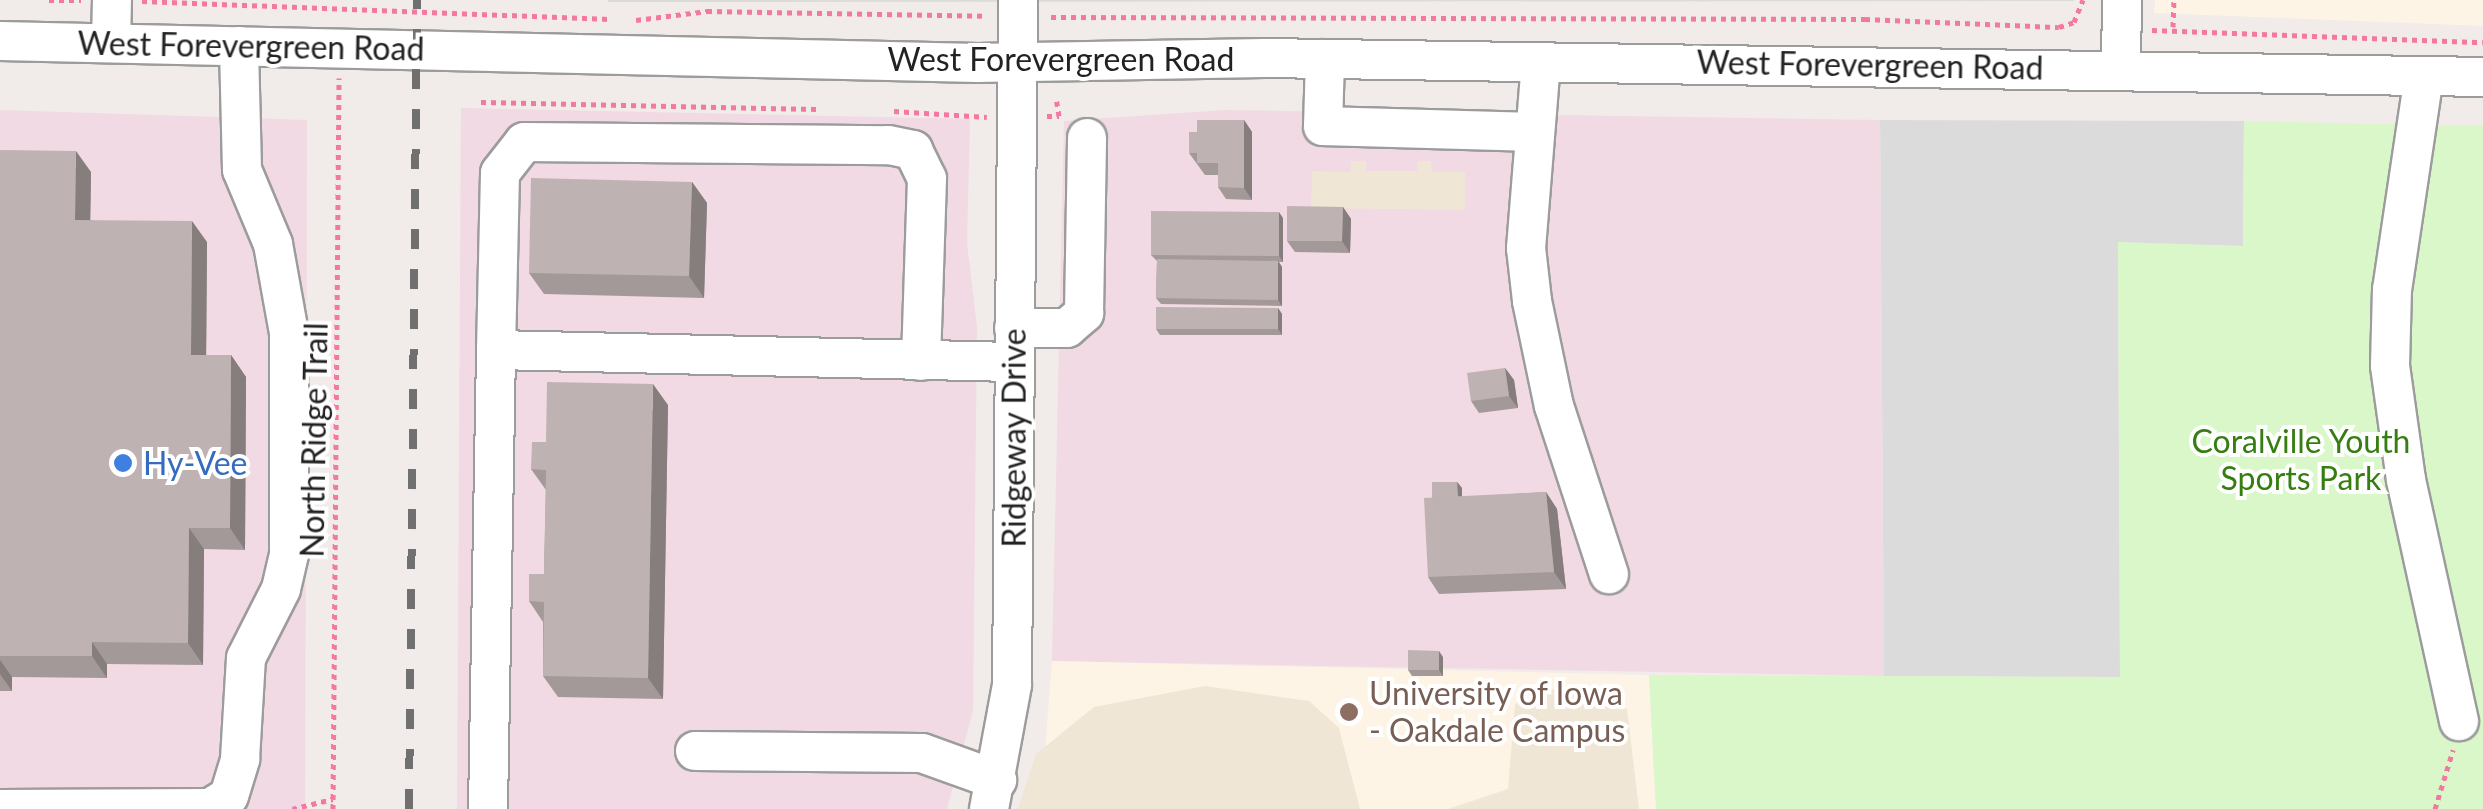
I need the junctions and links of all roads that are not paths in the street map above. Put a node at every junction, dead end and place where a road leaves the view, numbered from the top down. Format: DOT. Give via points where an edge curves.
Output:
graph roads {
  1 [pos="2122,0"];
  2 [pos="129,1"];
  3 [pos="1018,11"];
  4 [pos="0,41"];
  5 [pos="111,43"];
  6 [pos="239,46"];
  7 [pos="1325,59"];
  8 [pos="1541,62"];
  9 [pos="1016,64"];
  10 [pos="2121,68"];
  11 [pos="2424,76"];
  12 [pos="2483,77"];
  13 [pos="1534,132"];
  14 [pos="1087,138"];
  15 [pos="1014,345"];
  16 [pos="496,350"];
  17 [pos="921,361"];
  18 [pos="1609,574"];
  19 [pos="2459,720"];
  20 [pos="695,751"];
  21 [pos="993,794"];
  22 [pos="0,809"];
  23 [pos="488,809"];
  1 -- 10 [label="street"];
  2 -- 5 [label="street"];
  3 -- 9 [label="street, Ridgeway Drive"];
  4 -- 5 [label="street, West Forevergreen Road"];
  5 -- 6 [label="street, West Forevergreen Road"];
  6 -- 9 [label="street, West Forevergreen Road"];
  6 -- 22 [label="street" via="242,170 274,244 289,333 289,554 281,589 246,658 240,759 229,796 210,808"];
  7 -- 8 [label="street, West Forevergreen Road"];
  7 -- 9 [label="street, West Forevergreen Road"];
  7 -- 13 [label="street" via="1323,126"];
  8 -- 10 [label="street, West Forevergreen Road"];
  8 -- 13 [label="street"];
  9 -- 15 [label="street, Ridgeway Drive"];
  10 -- 11 [label="street, West Forevergreen Road"];
  11 -- 12 [label="street, West Forevergreen Road"];
  11 -- 19 [label="street" via="2392,290 2390,366 2406,480"];
  13 -- 18 [label="street" via="1526,248 1532,302 1554,406"];
  14 -- 15 [label="street" via="1084,313 1066,328"];
  15 -- 17 [label="street"];
  15 -- 21 [label="street, Ridgeway Drive" via="1012,685"];
  16 -- 17 [label="street"];
  16 -- 17 [label="street" via="500,173 524,142 888,146 913,150 927,179"];
  16 -- 23 [label="street"];
  20 -- 21 [label="street" via="922,753"];
}
